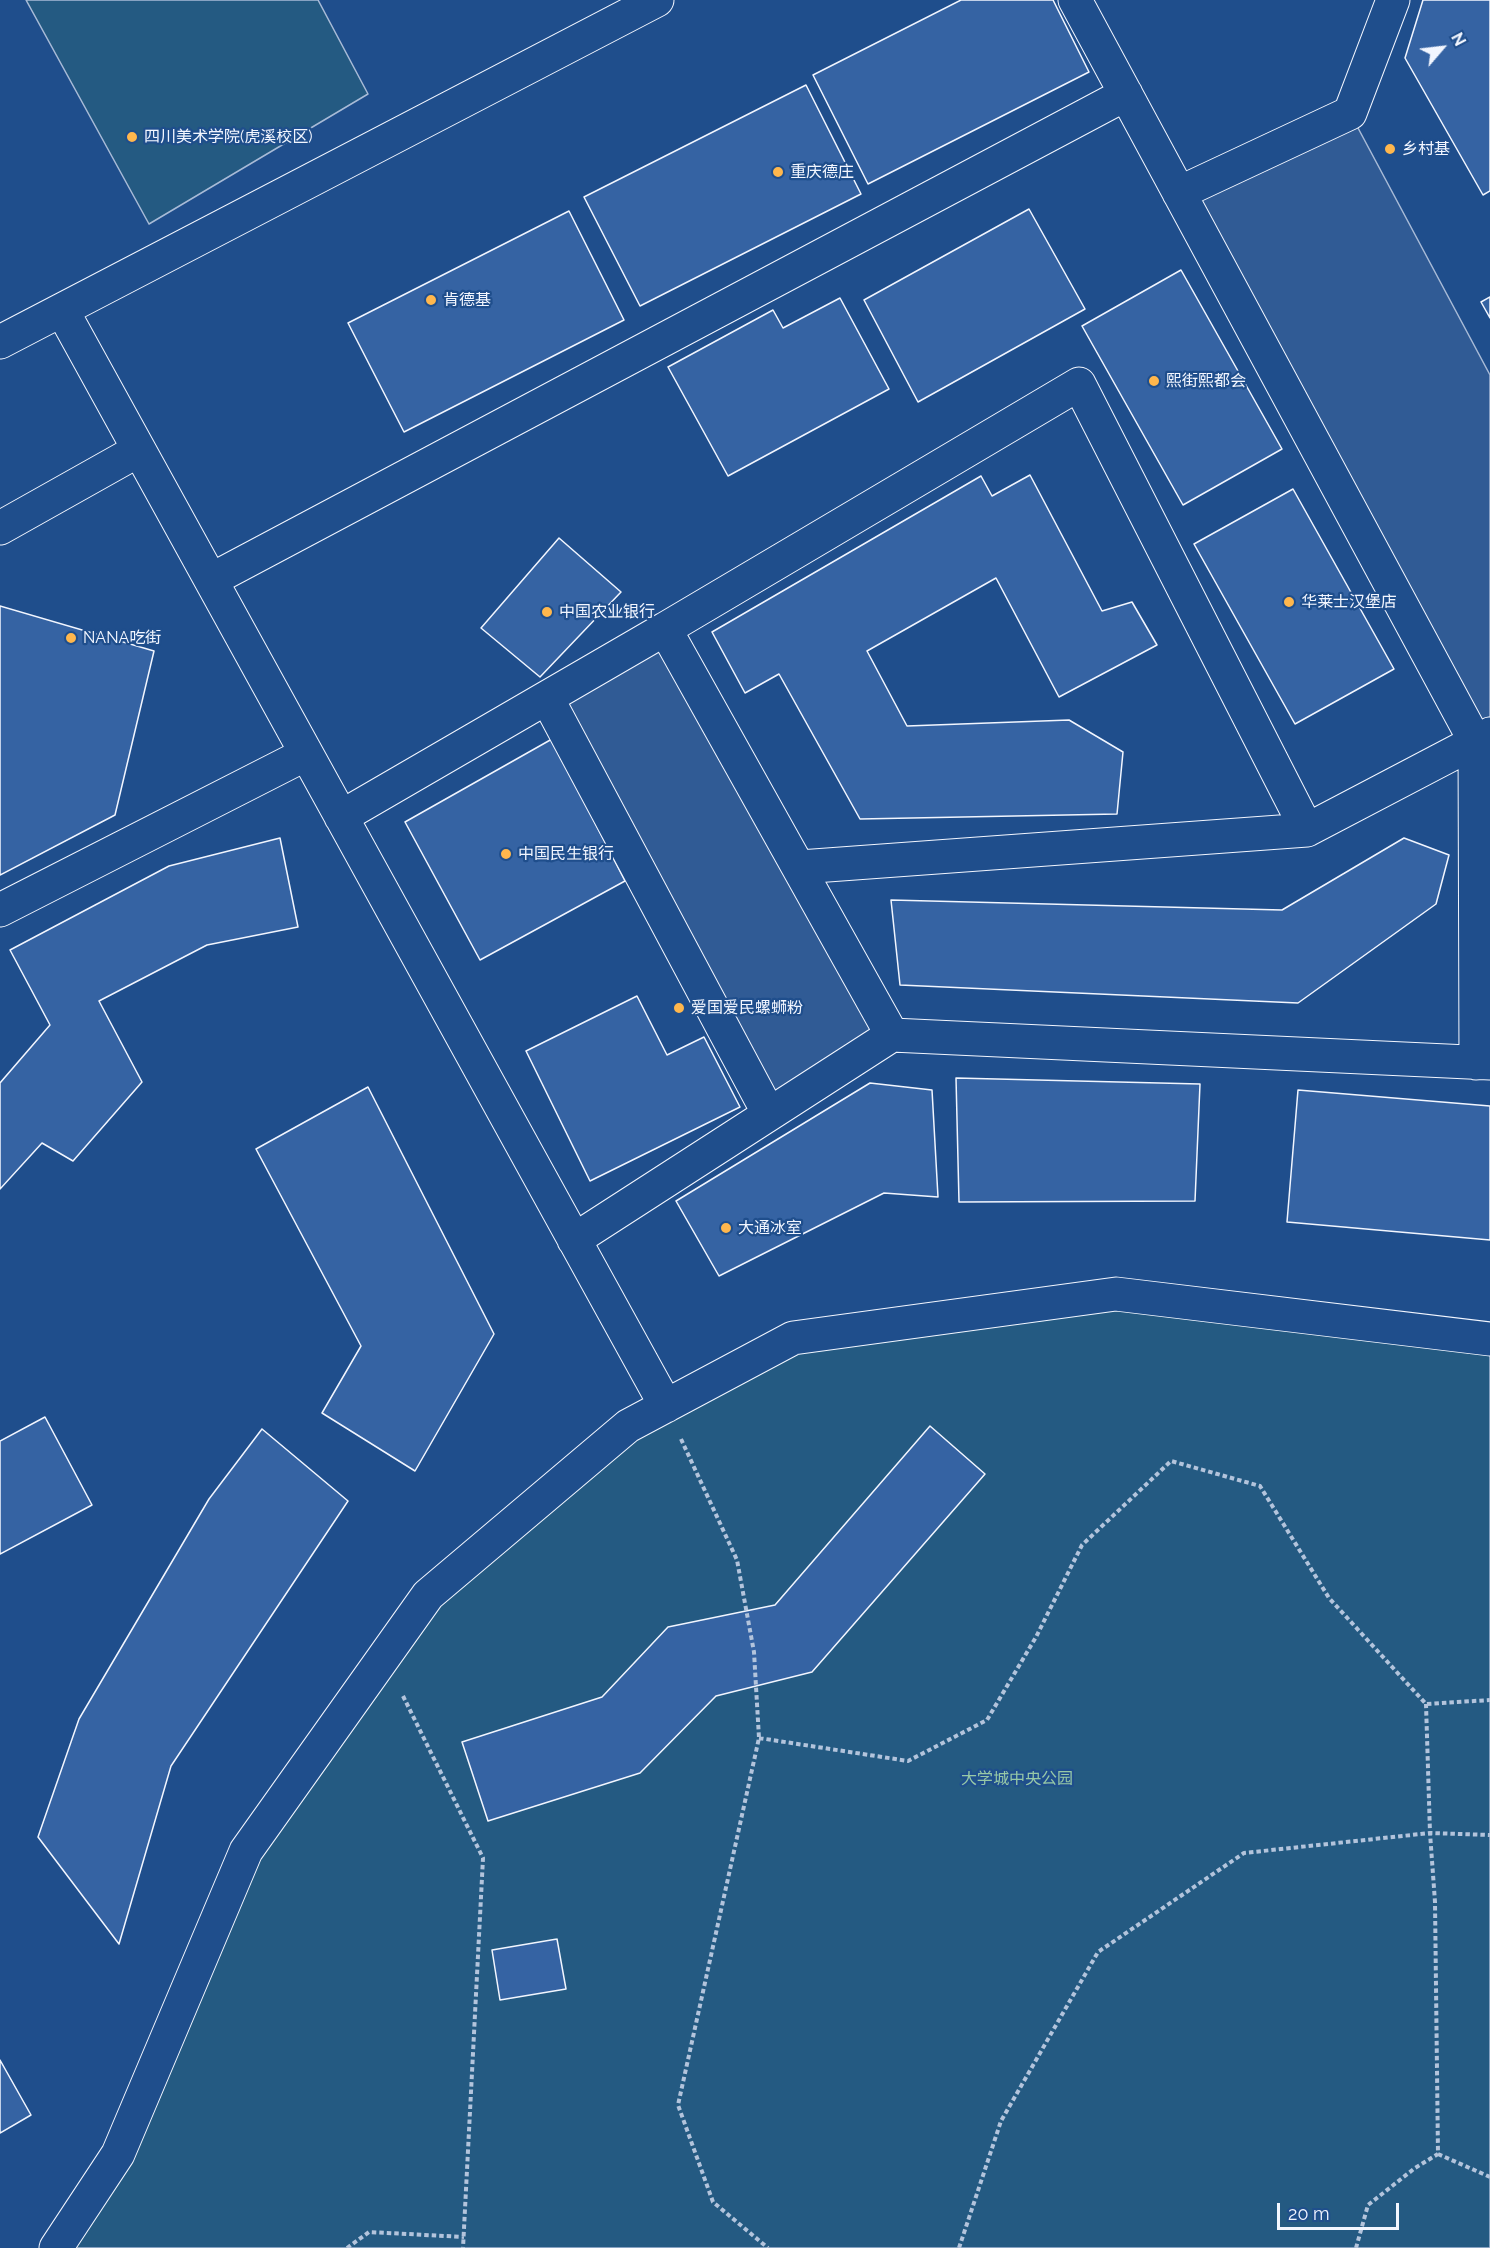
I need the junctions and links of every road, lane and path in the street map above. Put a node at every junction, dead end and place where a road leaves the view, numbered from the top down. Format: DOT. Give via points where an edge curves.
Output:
graph roads {
  1 [pos="657,0"];
  2 [pos="1075,0"];
  3 [pos="1393,0"];
  4 [pos="1126,94"];
  5 [pos="1179,193"];
  6 [pos="62,310"];
  7 [pos="0,342"];
  8 [pos="138,450"];
  9 [pos="0,528"];
  10 [pos="211,580"];
  11 [pos="664,629"];
  12 [pos="547,698"];
  13 [pos="1485,743"];
  14 [pos="306,754"];
  15 [pos="341,817"];
  16 [pos="1307,830"];
  17 [pos="800,867"];
  18 [pos="0,910"];
  19 [pos="892,1035"];
  20 [pos="1483,1063"];
  21 [pos="769,1114"];
  22 [pos="574,1240"];
  23 [pos="1490,1339"];
  24 [pos="666,1406"];
  25 [pos="384,1658"];
  26 [pos="1490,1700"];
  27 [pos="1426,1704"];
  28 [pos="759,1738"];
  29 [pos="1430,1833"];
  30 [pos="1490,1835"];
  31 [pos="1438,2154"];
  32 [pos="1490,2177"];
  33 [pos="464,2237"];
  34 [pos="56,2248"];
  35 [pos="347,2248"];
  36 [pos="463,2248"];
  37 [pos="768,2248"];
  38 [pos="959,2248"];
  39 [pos="1356,2248"];
  1 -- 6 [label="street"];
  2 -- 4 [label="street"];
  3 -- 5 [label="street" via="1350,112"];
  4 -- 5 [label="street"];
  4 -- 10 [label="street"];
  5 -- 13 [label="street"];
  6 -- 7 [label="street"];
  6 -- 8 [label="street"];
  8 -- 9 [label="street"];
  8 -- 10 [label="street"];
  10 -- 14 [label="street"];
  11 -- 12 [label="street"];
  11 -- 16 [label="street" via="1079,384"];
  11 -- 17 [label="street"];
  12 -- 15 [label="street"];
  12 -- 21 [label="street"];
  13 -- 16 [label="street"];
  13 -- 20 [label="street"];
  14 -- 15 [label="street"];
  14 -- 18 [label="street"];
  15 -- 22 [label="street"];
  16 -- 17 [label="street"];
  17 -- 19 [label="street"];
  19 -- 20 [label="street"];
  19 -- 21 [label="street"];
  21 -- 22 [label="street"];
  22 -- 24 [label="street"];
  23 -- 24 [label="street" via="1116,1294 793,1338"];
  24 -- 25 [label="street" via="628,1426 429,1595"];
  24 -- 28 [label="path" via="737,1560 754,1652"];
  25 -- 33 [label="path" via="483,1858"];
  25 -- 34 [label="street" via="246,1851 118,2154"];
  26 -- 27 [label="path"];
  27 -- 28 [label="path" via="1329,1598 1260,1486 1171,1461 1082,1545 1036,1637 987,1720 908,1761"];
  27 -- 29 [label="path"];
  28 -- 37 [label="path" via="678,2106 713,2202"];
  29 -- 30 [label="path"];
  29 -- 31 [label="path" via="1435,1902"];
  29 -- 38 [label="path" via="1244,1853 1098,1952 1001,2121"];
  31 -- 32 [label="path"];
  31 -- 39 [label="path" via="1368,2205"];
  33 -- 35 [label="path" via="369,2232"];
  33 -- 36 [label="path"];
}
